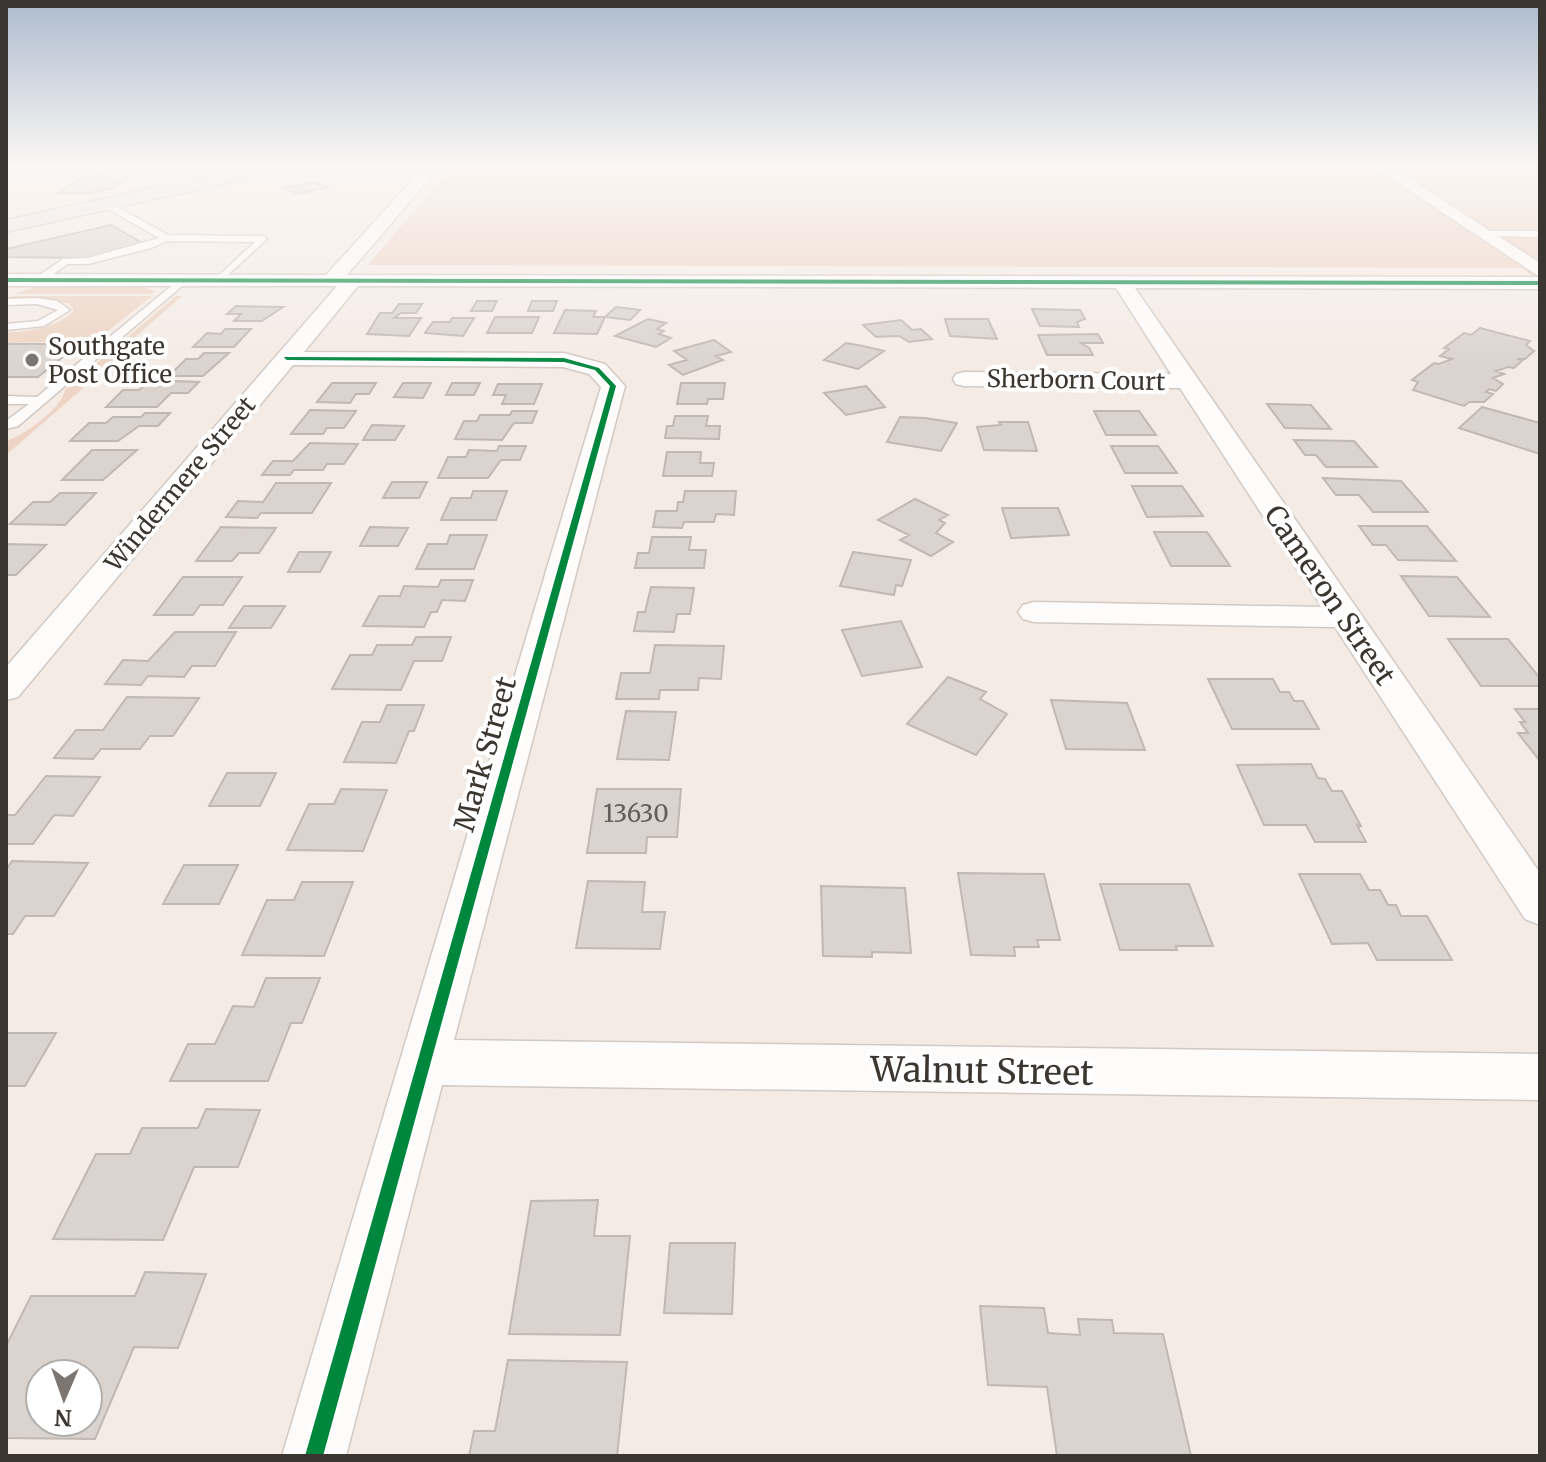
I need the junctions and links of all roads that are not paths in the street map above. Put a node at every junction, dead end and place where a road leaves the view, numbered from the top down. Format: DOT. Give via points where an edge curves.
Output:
graph roads {
  1 [pos="158,233"];
  2 [pos="380,233"];
  3 [pos="1484,234"];
  4 [pos="1540,234"];
  5 [pos="166,238"];
  6 [pos="1540,271"];
  7 [pos="184,280"];
  8 [pos="219,280"];
  9 [pos="343,280"];
  10 [pos="17,283"];
  11 [pos="1122,283"];
  12 [pos="1540,283"];
  13 [pos="6,302"];
  14 [pos="6,327"];
  15 [pos="287,358"];
  16 [pos="964,379"];
  17 [pos="1187,381"];
  18 [pos="6,400"];
  19 [pos="40,401"];
  20 [pos="6,425"];
  21 [pos="1034,612"];
  22 [pos="1343,617"];
  23 [pos="6,689"];
  24 [pos="1540,907"];
  25 [pos="424,1062"];
  26 [pos="1540,1077"];
  27 [pos="314,1456"];
  1 -- 5 [label="lane"];
  2 -- 9 [label="street, Windermere Street"];
  3 -- 4 [label="lane"];
  3 -- 6 [label="street"];
  5 -- 8 [label="lane" via="263,239"];
  5 -- 10 [label="lane" via="88,261 66,261"];
  7 -- 8 [label="street"];
  7 -- 10 [label="street"];
  7 -- 19 [label="lane"];
  8 -- 9 [label="street"];
  9 -- 11 [label="street"];
  9 -- 15 [label="street, Windermere Street"];
  11 -- 12 [label="street"];
  11 -- 17 [label="street, Cameron Street"];
  13 -- 14 [label="lane" via="47,303 65,310 40,324"];
  15 -- 23 [label="street, Windermere Street"];
  15 -- 25 [label="street, Mark Street" via="564,360 597,369 613,386"];
  16 -- 17 [label="street, Sherborn Court"];
  17 -- 22 [label="street, Cameron Street"];
  18 -- 19 [label="lane"];
  19 -- 20 [label="lane"];
  21 -- 22 [label="street"];
  22 -- 24 [label="street, Cameron Street"];
  25 -- 26 [label="street, Walnut Street"];
  25 -- 27 [label="street, Mark Street"];
}
